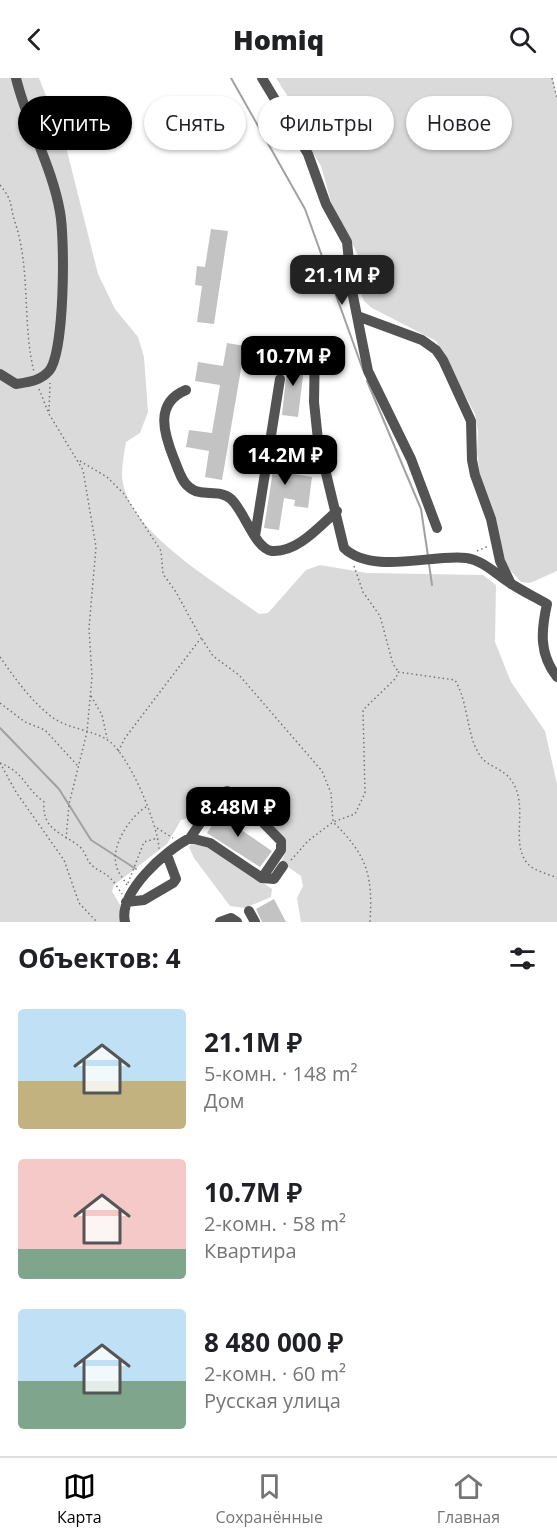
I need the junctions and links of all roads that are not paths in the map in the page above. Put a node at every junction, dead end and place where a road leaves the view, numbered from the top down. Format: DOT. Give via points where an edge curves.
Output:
graph roads {
  1 [pos="16,78"];
  2 [pos="262,78"];
  3 [pos="360,317"];
  4 [pos="315,343"];
  5 [pos="0,374"];
  6 [pos="280,379"];
  7 [pos="186,390"];
  8 [pos="337,511"];
  9 [pos="437,528"];
  10 [pos="255,536"];
  11 [pos="511,584"];
  12 [pos="547,604"];
  13 [pos="557,613"];
  14 [pos="557,677"];
  15 [pos="190,838"];
  16 [pos="167,855"];
  17 [pos="284,866"];
  18 [pos="262,878"];
  19 [pos="127,900"];
  20 [pos="249,912"];
  21 [pos="125,922"];
  22 [pos="220,922"];
  23 [pos="237,922"];
  24 [pos="255,922"];
  1 -- 5 [label="street" via="60,213 62,313 50,370 36,381 16,384"];
  2 -- 3 [label="street" via="308,154 326,204 347,242 352,291"];
  3 -- 9 [label="street" via="368,371 415,470"];
  3 -- 11 [label="street" via="422,340 440,355 471,421 472,460"];
  4 -- 8 [label="street" via="318,440"];
  6 -- 10 [label="street"];
  7 -- 10 [label="street" via="168,401 163,413 166,438 183,481 199,493 229,497"];
  8 -- 10 [label="street" via="310,535 282,550 265,549"];
  8 -- 11 [label="street" via="344,548 353,556 416,561 466,558 478,561"];
  11 -- 12 [label="street"];
  12 -- 13 [label="street"];
  12 -- 14 [label="street" via="542,644 545,659"];
  15 -- 16 [label="street"];
  15 -- 18 [label="street" via="210,843"];
  15 -- 18 [label="street" via="220,794 234,793 281,841 281,850"];
  16 -- 19 [label="street" via="142,877"];
  16 -- 19 [label="street" via="174,883 144,900"];
  17 -- 18 [label="street" via="274,879"];
  19 -- 21 [label="street"];
  20 -- 24 [label="street"];
  22 -- 23 [label="street" via="231,918"];
}
